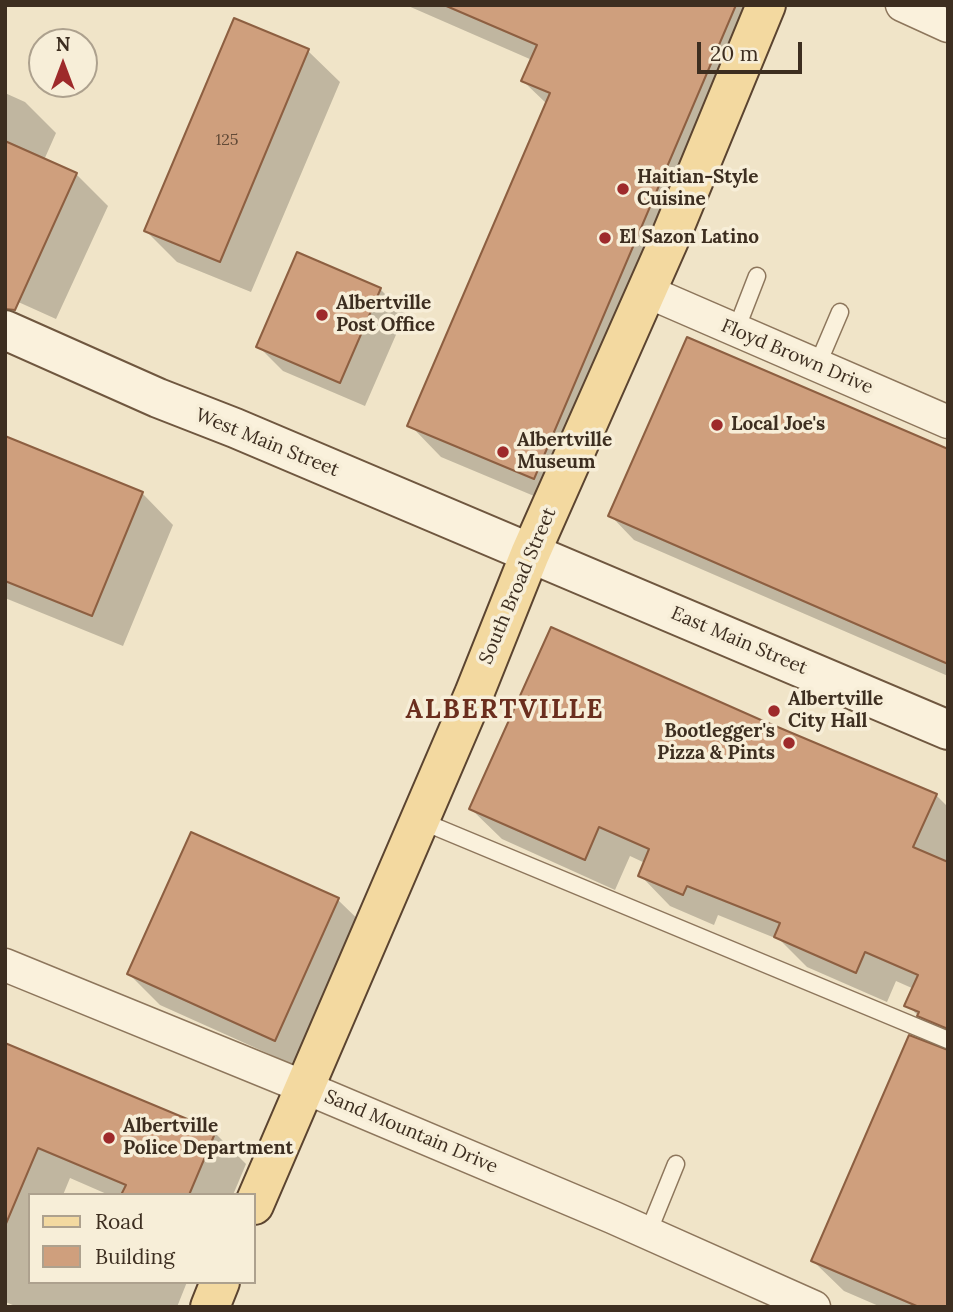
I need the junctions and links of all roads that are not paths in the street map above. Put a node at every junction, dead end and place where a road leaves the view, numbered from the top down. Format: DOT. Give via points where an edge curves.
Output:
graph roads {
  1 [pos="766,5"];
  2 [pos="902,5"];
  3 [pos="948,26"];
  4 [pos="757,276"];
  5 [pos="646,291"];
  6 [pos="840,312"];
  7 [pos="5,330"];
  8 [pos="736,330"];
  9 [pos="817,366"];
  10 [pos="948,422"];
  11 [pos="530,554"];
  12 [pos="948,730"];
  13 [pos="419,820"];
  14 [pos="5,965"];
  15 [pos="948,1040"];
  16 [pos="304,1087"];
  17 [pos="676,1164"];
  18 [pos="256,1200"];
  19 [pos="648,1233"];
  20 [pos="219,1284"];
  21 [pos="210,1307"];
  22 [pos="814,1307"];
  1 -- 5 [label="main road, South Broad Street"];
  2 -- 3 [label="street"];
  4 -- 8 [label="lane"];
  5 -- 8 [label="street, Floyd Brown Drive"];
  5 -- 11 [label="main road, South Broad Street"];
  6 -- 9 [label="lane"];
  7 -- 11 [label="main road, West Main Street"];
  8 -- 9 [label="street, Floyd Brown Drive"];
  9 -- 10 [label="street, Floyd Brown Drive"];
  11 -- 12 [label="main road, East Main Street"];
  11 -- 13 [label="main road, South Broad Street"];
  13 -- 15 [label="lane"];
  13 -- 16 [label="main road, South Broad Street"];
  14 -- 16 [label="street, Sand Mountain Drive"];
  16 -- 18 [label="main road, South Broad Street"];
  16 -- 19 [label="street, Sand Mountain Drive"];
  17 -- 19 [label="lane"];
  19 -- 22 [label="street, Sand Mountain Drive"];
  20 -- 21 [label="main road"];
}
